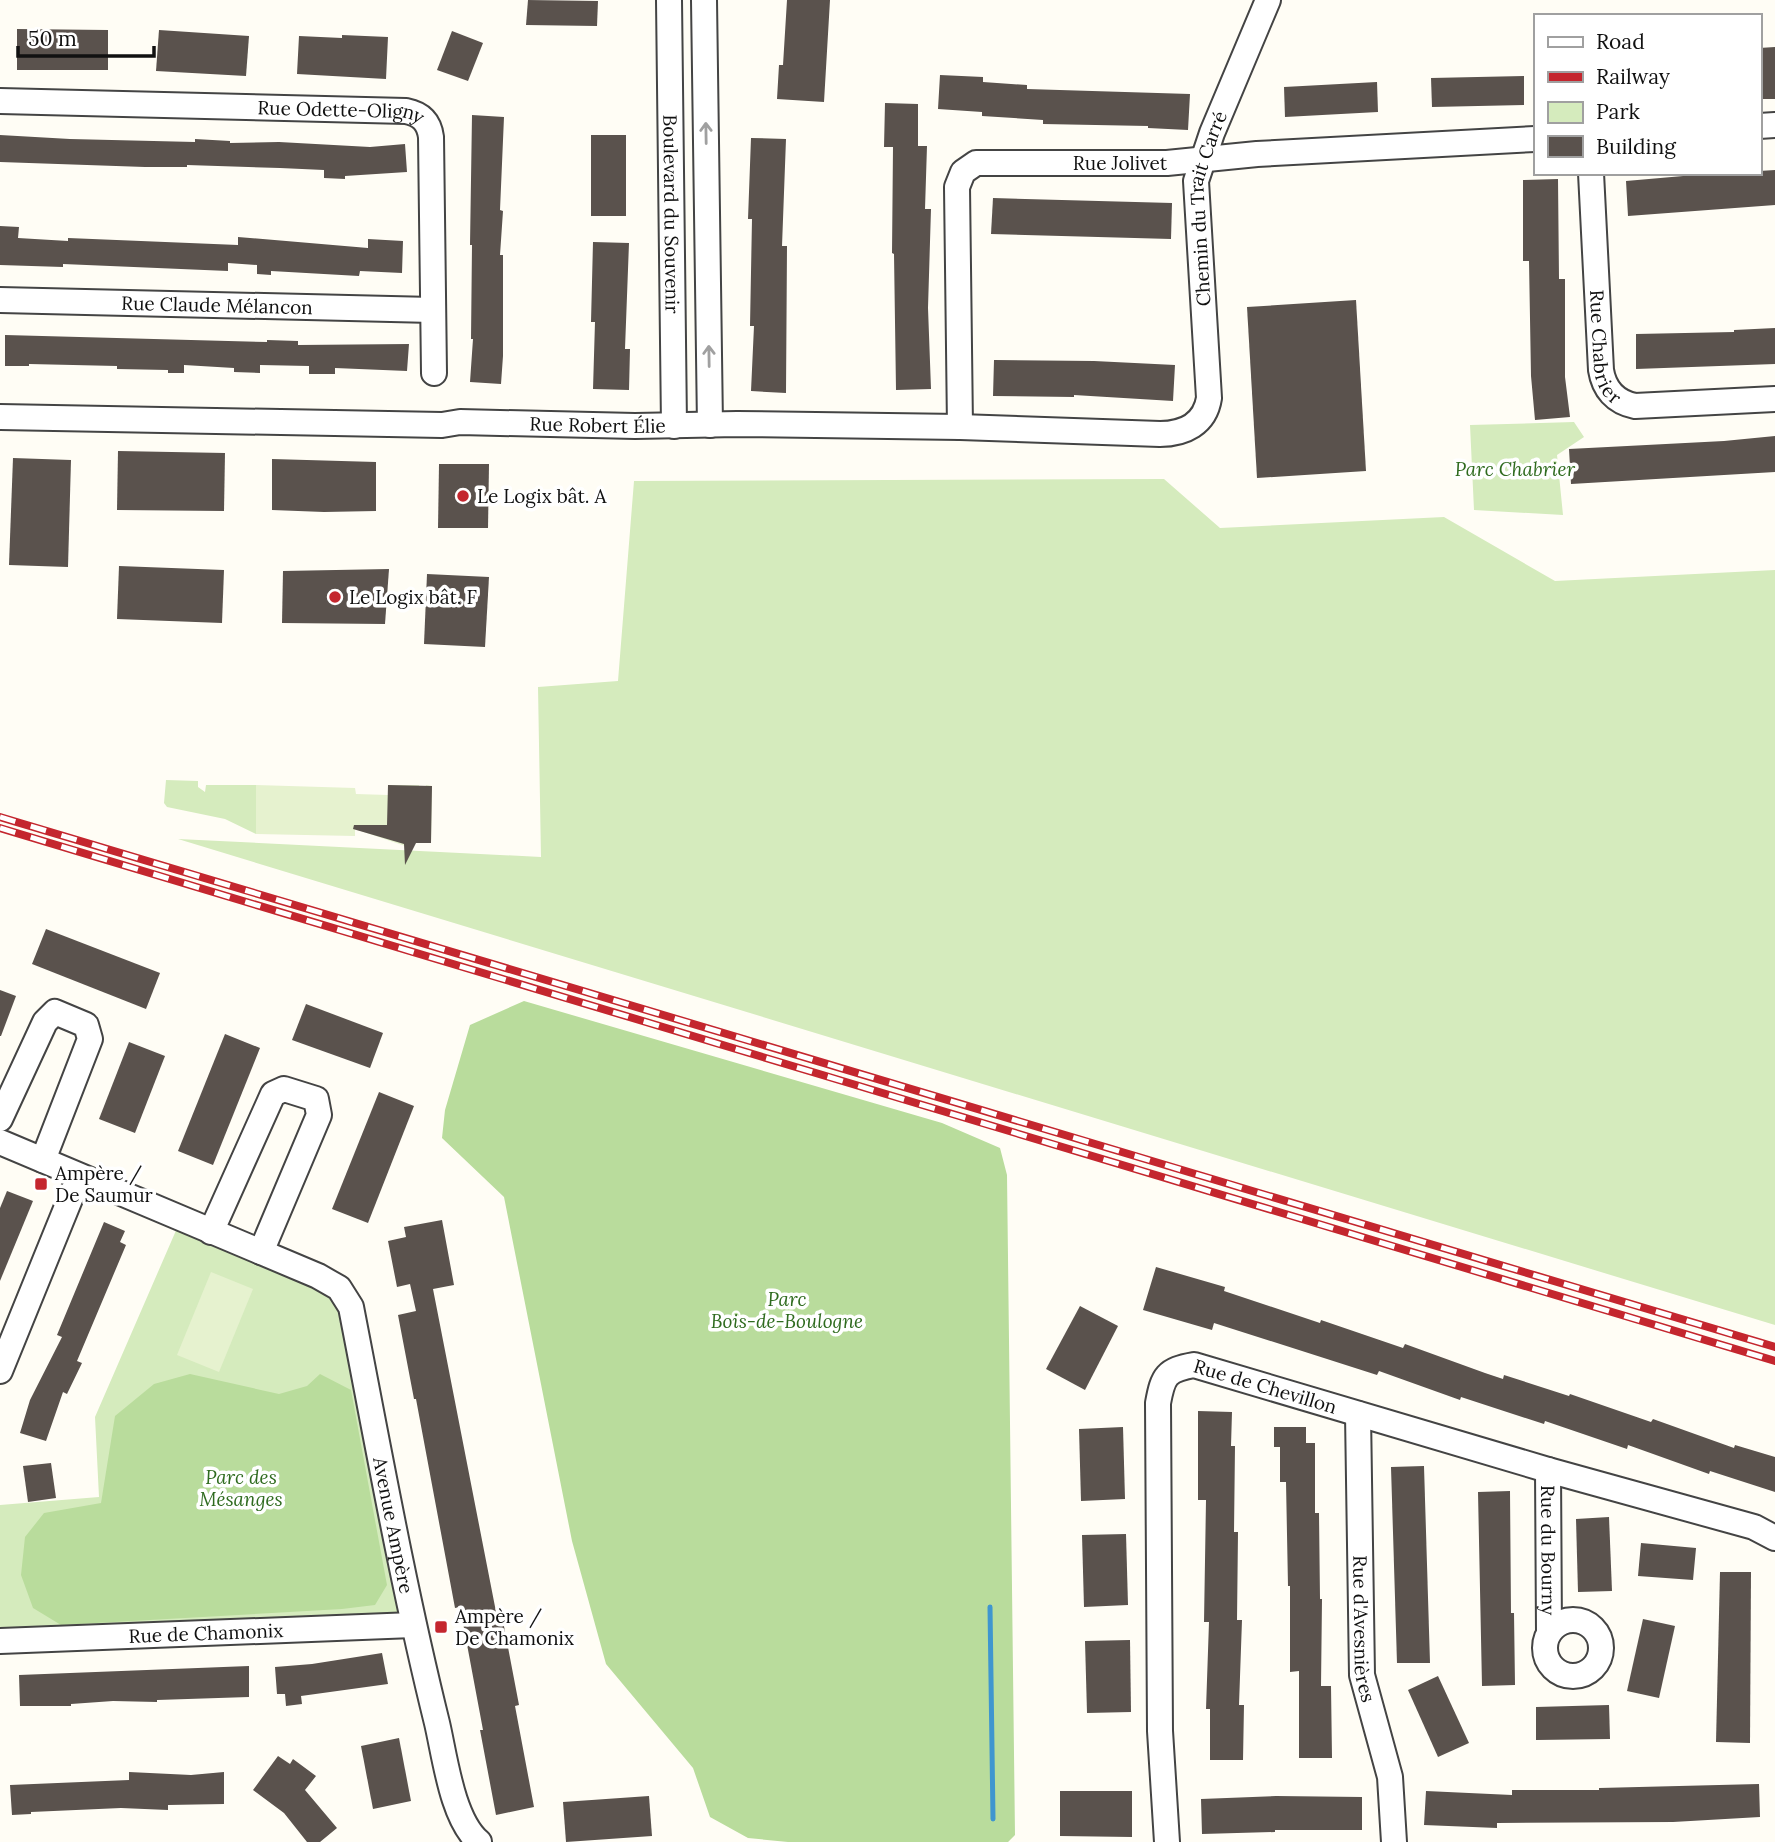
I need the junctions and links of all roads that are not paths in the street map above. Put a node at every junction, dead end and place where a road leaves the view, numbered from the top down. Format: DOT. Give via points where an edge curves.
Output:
graph roads {
  1 [pos="669,0"];
  2 [pos="704,0"];
  3 [pos="1268,0"];
  4 [pos="0,101"];
  5 [pos="1534,139"];
  6 [pos="1202,160"];
  7 [pos="1591,175"];
  8 [pos="0,300"];
  9 [pos="433,310"];
  10 [pos="434,373"];
  11 [pos="1775,399"];
  12 [pos="0,417"];
  13 [pos="1195,424"];
  14 [pos="709,425"];
  15 [pos="674,426"];
  16 [pos="960,427"];
  17 [pos="0,1119"];
  18 [pos="0,1142"];
  19 [pos="43,1160"];
  20 [pos="79,1177"];
  21 [pos="211,1232"];
  22 [pos="261,1252"];
  23 [pos="0,1371"];
  24 [pos="1358,1414"];
  25 [pos="1548,1470"];
  26 [pos="1775,1538"];
  27 [pos="413,1625"];
  28 [pos="1549,1632"];
  29 [pos="0,1641"];
  30 [pos="479,1842"];
  31 [pos="1167,1842"];
  32 [pos="1394,1842"];
  1 -- 15 [label="street, Boulevard du Souvenir"];
  14 -- 2 [label="street, Boulevard du Souvenir, one-way"];
  3 -- 6 [label="street, Chemin du Trait Carré"];
  4 -- 9 [label="street, Rue Odette-Oligny" via="415,113 431,132"];
  5 -- 6 [label="street, Rue Jolivet"];
  6 -- 13 [label="street, Chemin du Trait Carré" via="1196,203 1209,392 1207,409"];
  6 -- 16 [label="street, Rue Jolivet" via="982,162 963,172 956,195"];
  7 -- 11 [label="street, Rue Chabrier" via="1601,369 1609,392 1635,406"];
  8 -- 9 [label="street, Rue Claude Mélancon"];
  9 -- 10 [label="street, Rue Odette-Oligny"];
  12 -- 15 [label="street, Rue Robert Élie"];
  13 -- 16 [label="street, Rue Robert Élie" via="1167,434"];
  14 -- 15 [label="street, Rue Robert Élie"];
  14 -- 16 [label="street, Rue Robert Élie"];
  17 -- 19 [label="street" via="45,1022 55,1013 86,1026 90,1039"];
  18 -- 19 [label="street, Avenue Ampère"];
  19 -- 20 [label="street, Avenue Ampère"];
  20 -- 21 [label="street, Avenue Ampère"];
  20 -- 23 [label="street"];
  21 -- 22 [label="street, Avenue Ampère"];
  21 -- 22 [label="street" via="273,1094 284,1089 316,1100 319,1115"];
  22 -- 27 [label="street, Avenue Ampère" via="339,1288 351,1307"];
  24 -- 25 [label="street, Rue de Chevillon"];
  24 -- 31 [label="street, Rue de Chevillon" via="1194,1365 1175,1368 1162,1381 1158,1403 1160,1717"];
  24 -- 32 [label="street, Rue d'Avesnières" via="1362,1675 1390,1777"];
  25 -- 26 [label="street, Rue de Chevillon" via="1754,1527"];
  25 -- 28 [label="street, Rue du Bourny"];
  27 -- 29 [label="street, Rue de Chamonix"];
  27 -- 30 [label="street, Avenue Ampère" via="458,1808"];
}
